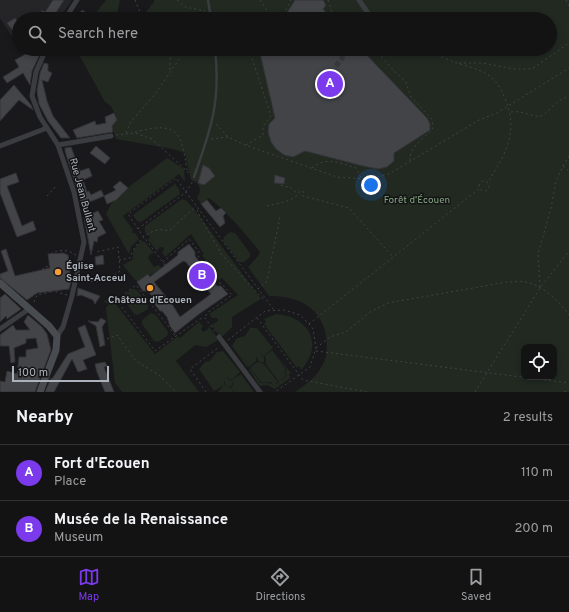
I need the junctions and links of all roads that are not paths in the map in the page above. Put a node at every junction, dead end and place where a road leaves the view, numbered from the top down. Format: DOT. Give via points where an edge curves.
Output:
graph roads {
  1 [pos="77,0"];
  2 [pos="208,0"];
  3 [pos="360,0"];
  4 [pos="69,12"];
  5 [pos="210,12"];
  6 [pos="368,12"];
  7 [pos="43,56"];
  8 [pos="216,56"];
  9 [pos="47,128"];
  10 [pos="112,136"];
  11 [pos="58,145"];
  12 [pos="0,146"];
  13 [pos="194,177"];
  14 [pos="0,283"];
  15 [pos="29,309"];
  16 [pos="0,329"];
  17 [pos="57,336"];
  18 [pos="218,337"];
  19 [pos="40,392"];
  20 [pos="260,392"];
  1 -- 4 [label="street"];
  2 -- 5 [label="lane"];
  3 -- 6 [label="street"];
  7 -- 9 [label="street, Rue Jean Bullant" via="36,72 32,96"];
  8 -- 13 [label="lane" via="218,79 216,103"];
  9 -- 11 [label="street, Rue Jean Bullant"];
  9 -- 12 [label="street"];
  10 -- 11 [label="street"];
  11 -- 17 [label="street, Rue Jean Bullant" via="74,192 84,242 72,296 63,327"];
  14 -- 15 [label="main road"];
  15 -- 16 [label="street"];
  15 -- 17 [label="main road"];
  17 -- 19 [label="main road" via="56,350"];
  18 -- 20 [label="street"];
}
